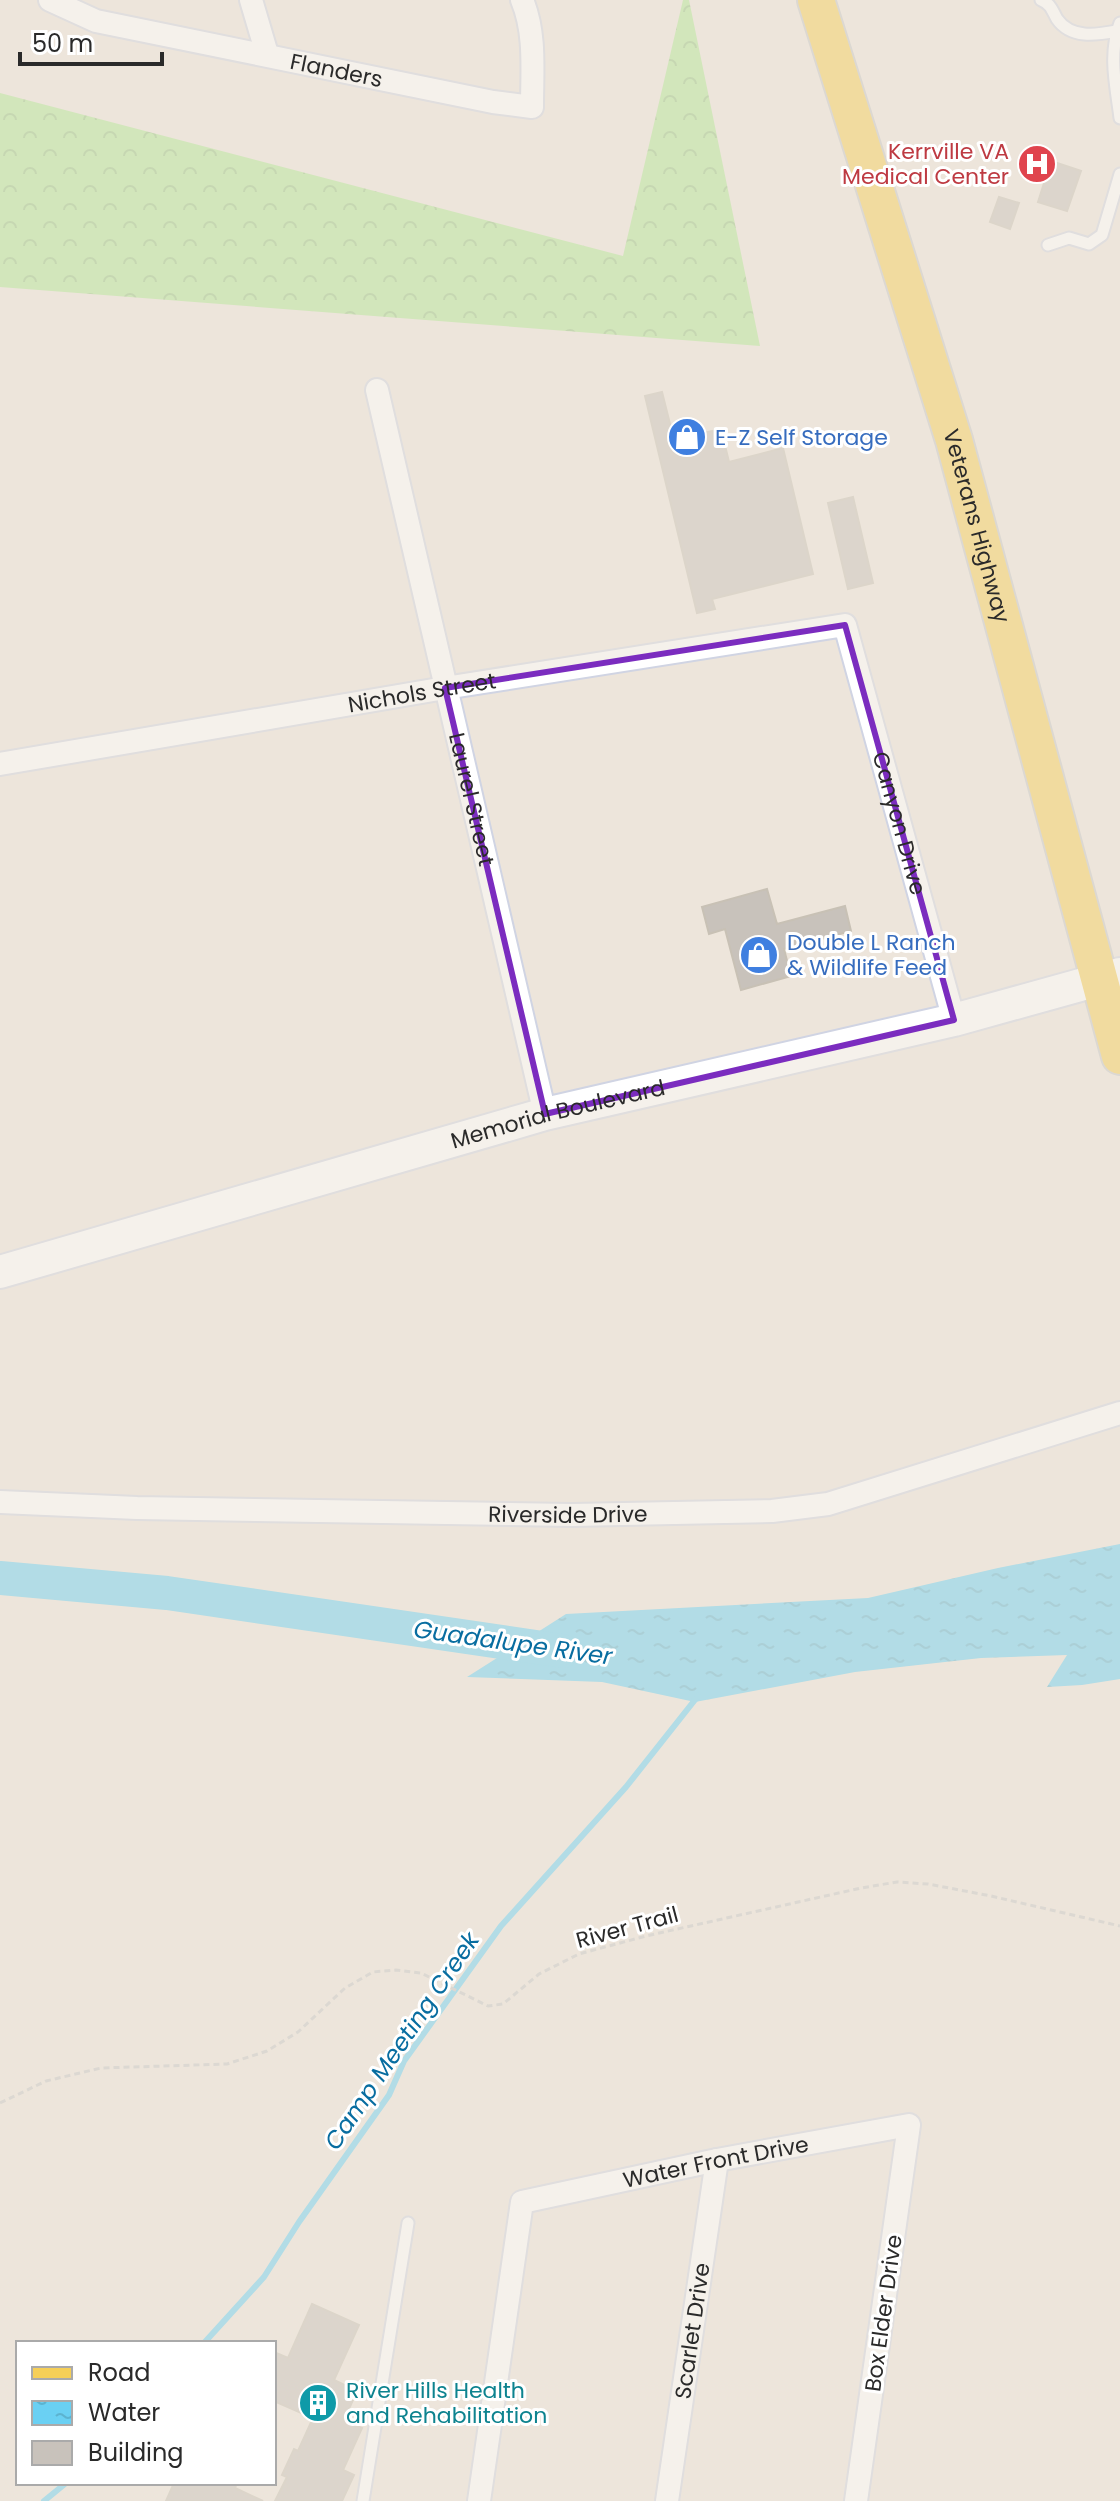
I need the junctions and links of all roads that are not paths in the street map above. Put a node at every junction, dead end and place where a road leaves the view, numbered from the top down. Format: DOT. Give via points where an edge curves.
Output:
graph roads {
  1 [pos="50,0"];
  2 [pos="251,0"];
  3 [pos="522,0"];
  4 [pos="816,0"];
  5 [pos="1041,0"];
  6 [pos="1118,27"];
  7 [pos="267,54"];
  8 [pos="1120,118"];
  9 [pos="1120,174"];
  10 [pos="1048,245"];
  11 [pos="377,390"];
  12 [pos="845,625"];
  13 [pos="445,688"];
  14 [pos="0,764"];
  15 [pos="1110,977"];
  16 [pos="954,1020"];
  17 [pos="1120,1056"];
  18 [pos="545,1114"];
  19 [pos="0,1272"];
  20 [pos="1120,1413"];
  21 [pos="0,1502"];
  22 [pos="909,2125"];
  23 [pos="717,2160"];
  24 [pos="408,2223"];
  25 [pos="363,2501"];
  26 [pos="479,2501"];
  27 [pos="667,2501"];
  28 [pos="856,2501"];
  1 -- 7 [label="street, Flanders" via="96,21"];
  2 -- 7 [label="street"];
  3 -- 7 [label="street, Flanders" via="529,17 532,107"];
  4 -- 15 [label="main road, Veterans Highway" via="954,440"];
  5 -- 6 [label="lane" via="1059,21 1085,36"];
  6 -- 8 [label="lane" via="1113,63"];
  9 -- 10 [label="lane" via="1102,235 1089,244 1069,238"];
  11 -- 13 [label="street, Laurel Street"];
  12 -- 13 [label="street, Nichols Street"];
  12 -- 16 [label="street, Canyon Drive"];
  13 -- 14 [label="street, Nichols Street"];
  13 -- 18 [label="street, Laurel Street"];
  15 -- 16 [label="main road, Memorial Boulevard"];
  15 -- 17 [label="main road, Veterans Highway"];
  16 -- 18 [label="main road, Memorial Boulevard"];
  18 -- 19 [label="main road, Memorial Boulevard"];
  20 -- 21 [label="street, Riverside Drive" via="828,1504 772,1511 543,1514"];
  22 -- 23 [label="street, Water Front Drive"];
  22 -- 28 [label="street, Box Elder Drive"];
  23 -- 26 [label="street, Water Front Drive" via="522,2202"];
  23 -- 27 [label="street, Scarlet Drive"];
  24 -- 25 [label="lane"];
}
